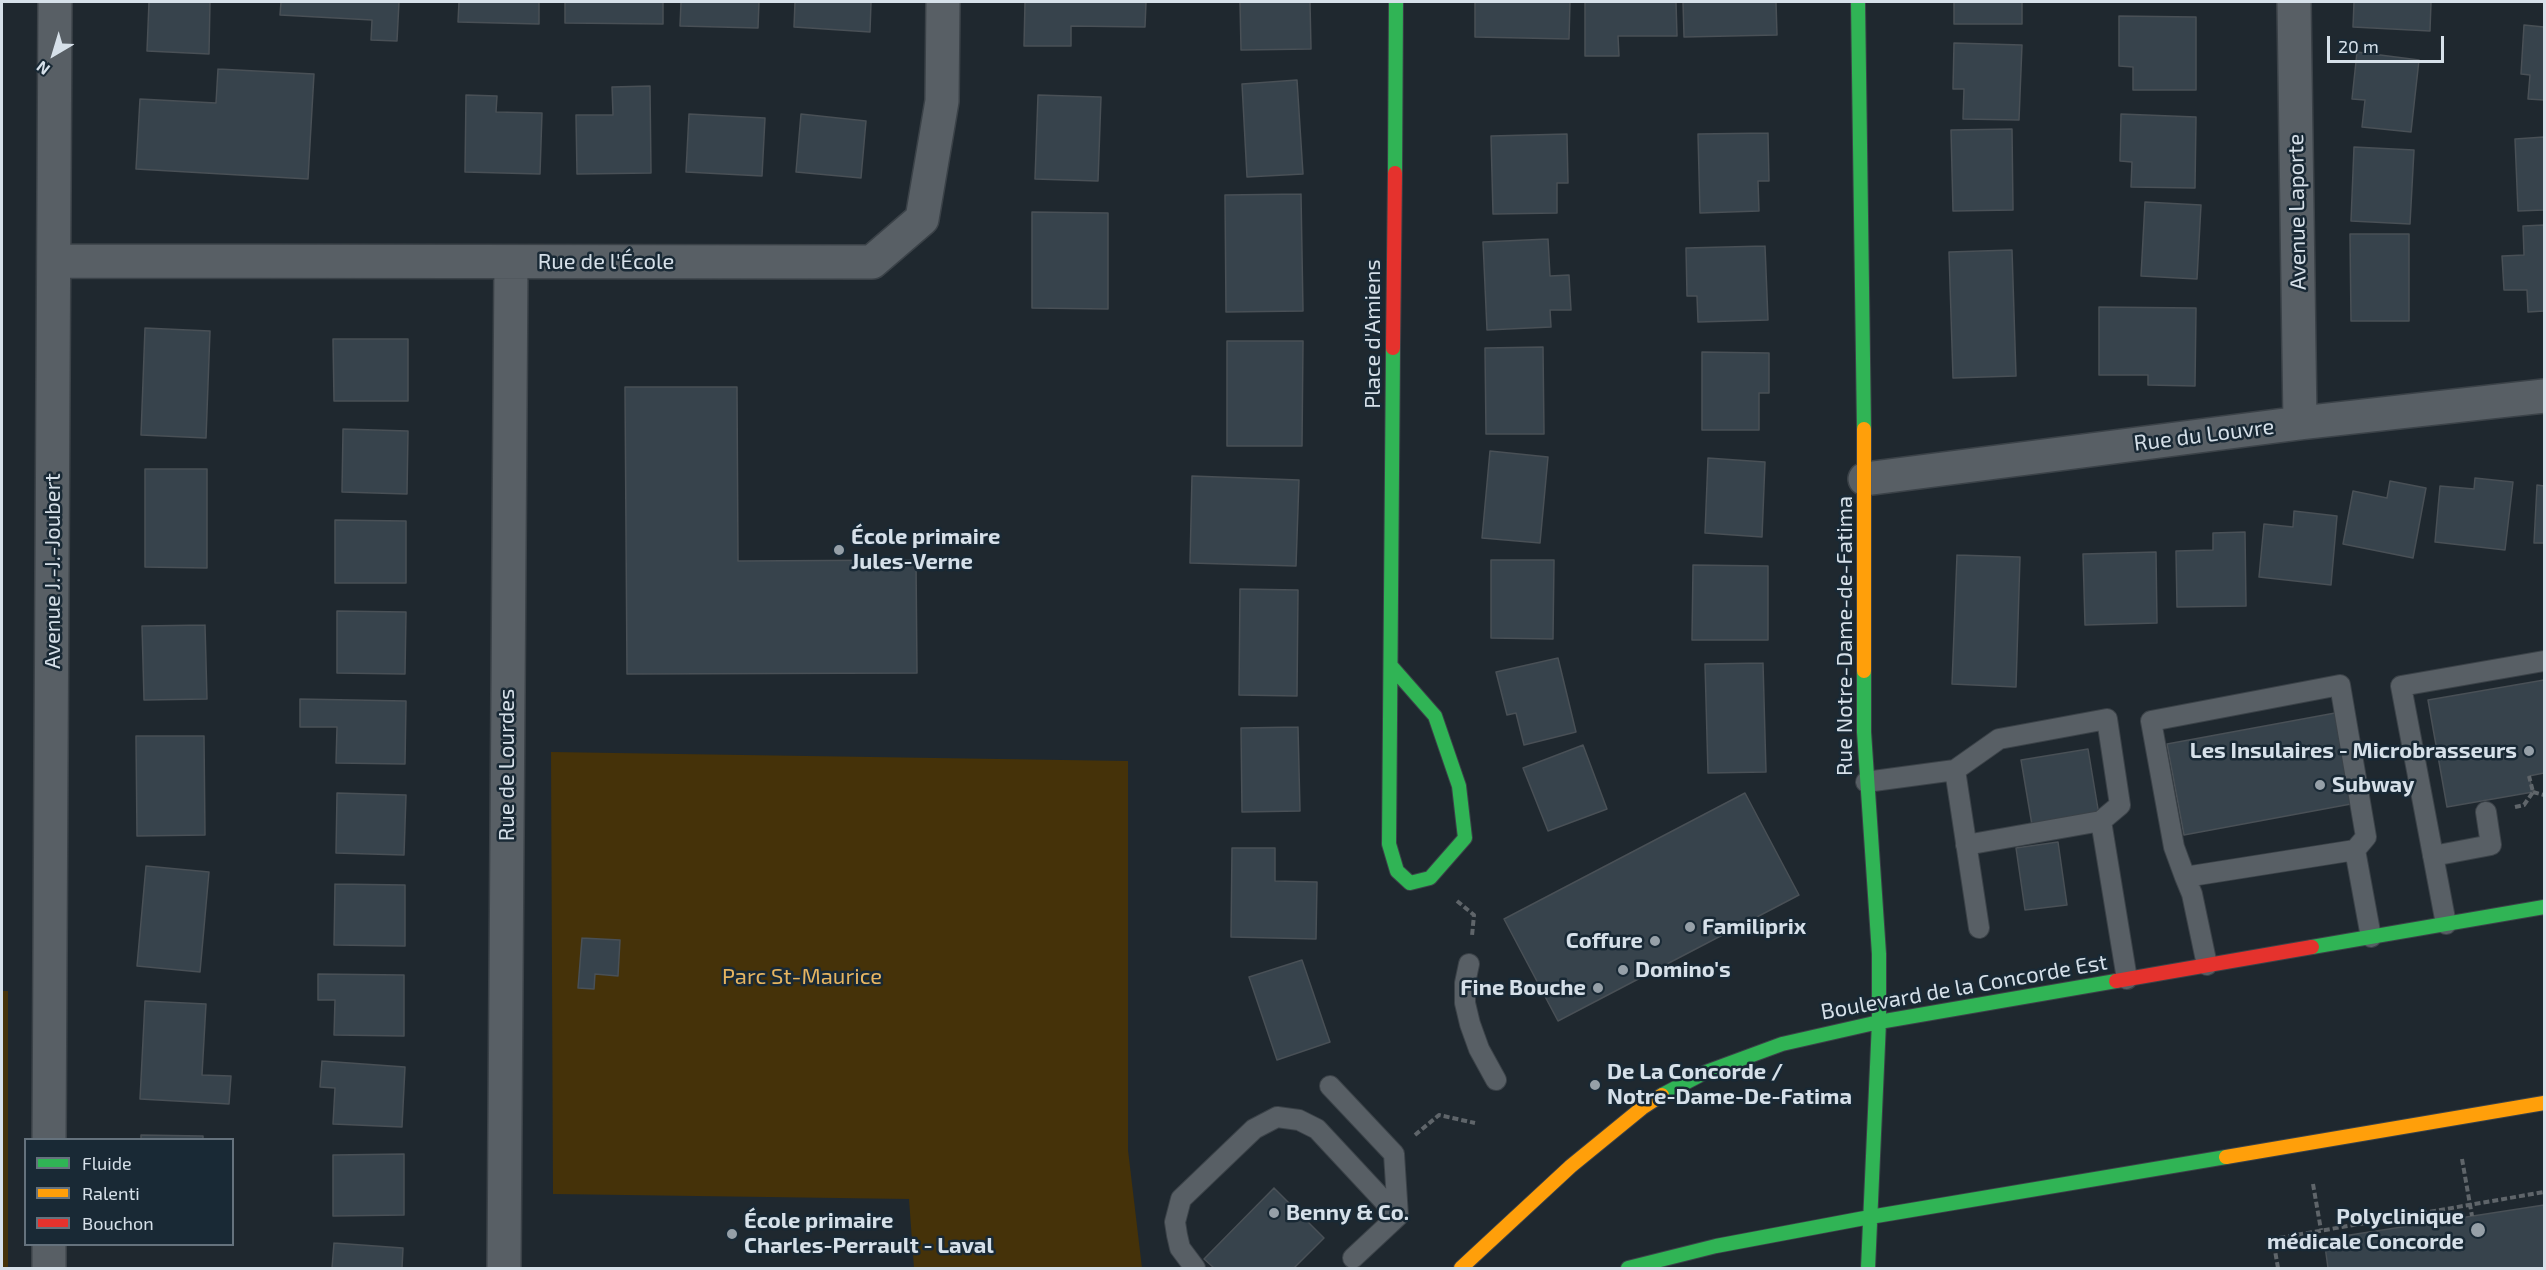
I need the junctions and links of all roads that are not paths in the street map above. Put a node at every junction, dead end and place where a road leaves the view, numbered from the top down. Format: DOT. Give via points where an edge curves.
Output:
graph roads {
  1 [pos="55,2"];
  2 [pos="943,2"];
  3 [pos="1396,2"];
  4 [pos="1858,2"];
  5 [pos="2294,2"];
  6 [pos="55,261"];
  7 [pos="512,262"];
  8 [pos="2544,396"];
  9 [pos="2300,423"];
  10 [pos="1865,479"];
  11 [pos="2544,661"];
  12 [pos="1392,667"];
  13 [pos="1955,770"];
  14 [pos="1866,782"];
  15 [pos="2486,812"];
  16 [pos="2102,821"];
  17 [pos="1966,845"];
  18 [pos="2355,850"];
  19 [pos="2433,856"];
  20 [pos="2185,877"];
  21 [pos="2544,907"];
  22 [pos="2446,924"];
  23 [pos="1979,928"];
  24 [pos="2371,937"];
  25 [pos="1469,964"];
  26 [pos="2207,965"];
  27 [pos="2127,979"];
  28 [pos="1880,1022"];
  29 [pos="1496,1080"];
  30 [pos="1330,1086"];
  31 [pos="2544,1103"];
  32 [pos="50,1138"];
  33 [pos="1398,1216"];
  34 [pos="1869,1217"];
  35 [pos="49,1246"];
  36 [pos="1352,1265"];
  37 [pos="49,1269"];
  38 [pos="504,1269"];
  39 [pos="1195,1269"];
  40 [pos="1461,1269"];
  41 [pos="1628,1269"];
  42 [pos="1868,1269"];
  1 -- 6 [label="street, Avenue J.-J.-Joubert"];
  2 -- 7 [label="street, Rue de l'École" via="942,101 922,219 872,261"];
  3 -- 12 [label="street, Place d'Amiens"];
  4 -- 10 [label="street, Rue Notre-Dame-de-Fatima"];
  5 -- 9 [label="street, Avenue Laporte"];
  6 -- 7 [label="street, Rue de l'École"];
  6 -- 32 [label="street, Avenue J.-J.-Joubert"];
  7 -- 38 [label="street, Rue de Lourdes"];
  8 -- 9 [label="street, Rue du Louvre"];
  9 -- 10 [label="street, Rue du Louvre"];
  10 -- 14 [label="street, Rue Notre-Dame-de-Fatima"];
  11 -- 19 [label="lane" via="2401,686"];
  12 -- 12 [label="street, Place d'Amiens" via="1389,844 1396,871 1410,883 1431,878 1465,838 1459,786 1435,716"];
  13 -- 14 [label="lane"];
  13 -- 16 [label="lane" via="1999,739 2107,719 2120,805"];
  13 -- 17 [label="lane"];
  14 -- 28 [label="street, Rue Notre-Dame-de-Fatima"];
  15 -- 19 [label="lane" via="2491,845"];
  16 -- 17 [label="lane"];
  16 -- 27 [label="lane"];
  17 -- 23 [label="lane"];
  18 -- 20 [label="lane"];
  18 -- 20 [label="lane" via="2366,837 2340,685 2151,721 2174,847"];
  18 -- 24 [label="lane"];
  19 -- 22 [label="lane"];
  20 -- 26 [label="lane"];
  21 -- 22 [label="street, Boulevard de la Concorde Est"];
  22 -- 24 [label="street, Boulevard de la Concorde Est"];
  24 -- 26 [label="street, Boulevard de la Concorde Est"];
  25 -- 29 [label="lane" via="1465,1003 1479,1048"];
  26 -- 27 [label="street, Boulevard de la Concorde Est"];
  27 -- 28 [label="street, Boulevard de la Concorde Est"];
  28 -- 34 [label="street, Rue Notre-Dame-de-Fatima"];
  28 -- 40 [label="street, Boulevard de la Concorde Est" via="1782,1044 1674,1088 1642,1108 1571,1166"];
  30 -- 33 [label="lane" via="1394,1154"];
  31 -- 34 [label="street"];
  33 -- 36 [label="lane"];
  33 -- 39 [label="lane" via="1317,1129 1299,1120 1277,1117 1254,1129 1181,1199 1175,1221 1177,1235 1180,1248"];
  34 -- 41 [label="street" via="1716,1246"];
  34 -- 42 [label="street, Rue Notre-Dame-de-Fatima"];
  35 -- 37 [label="street"];
}
